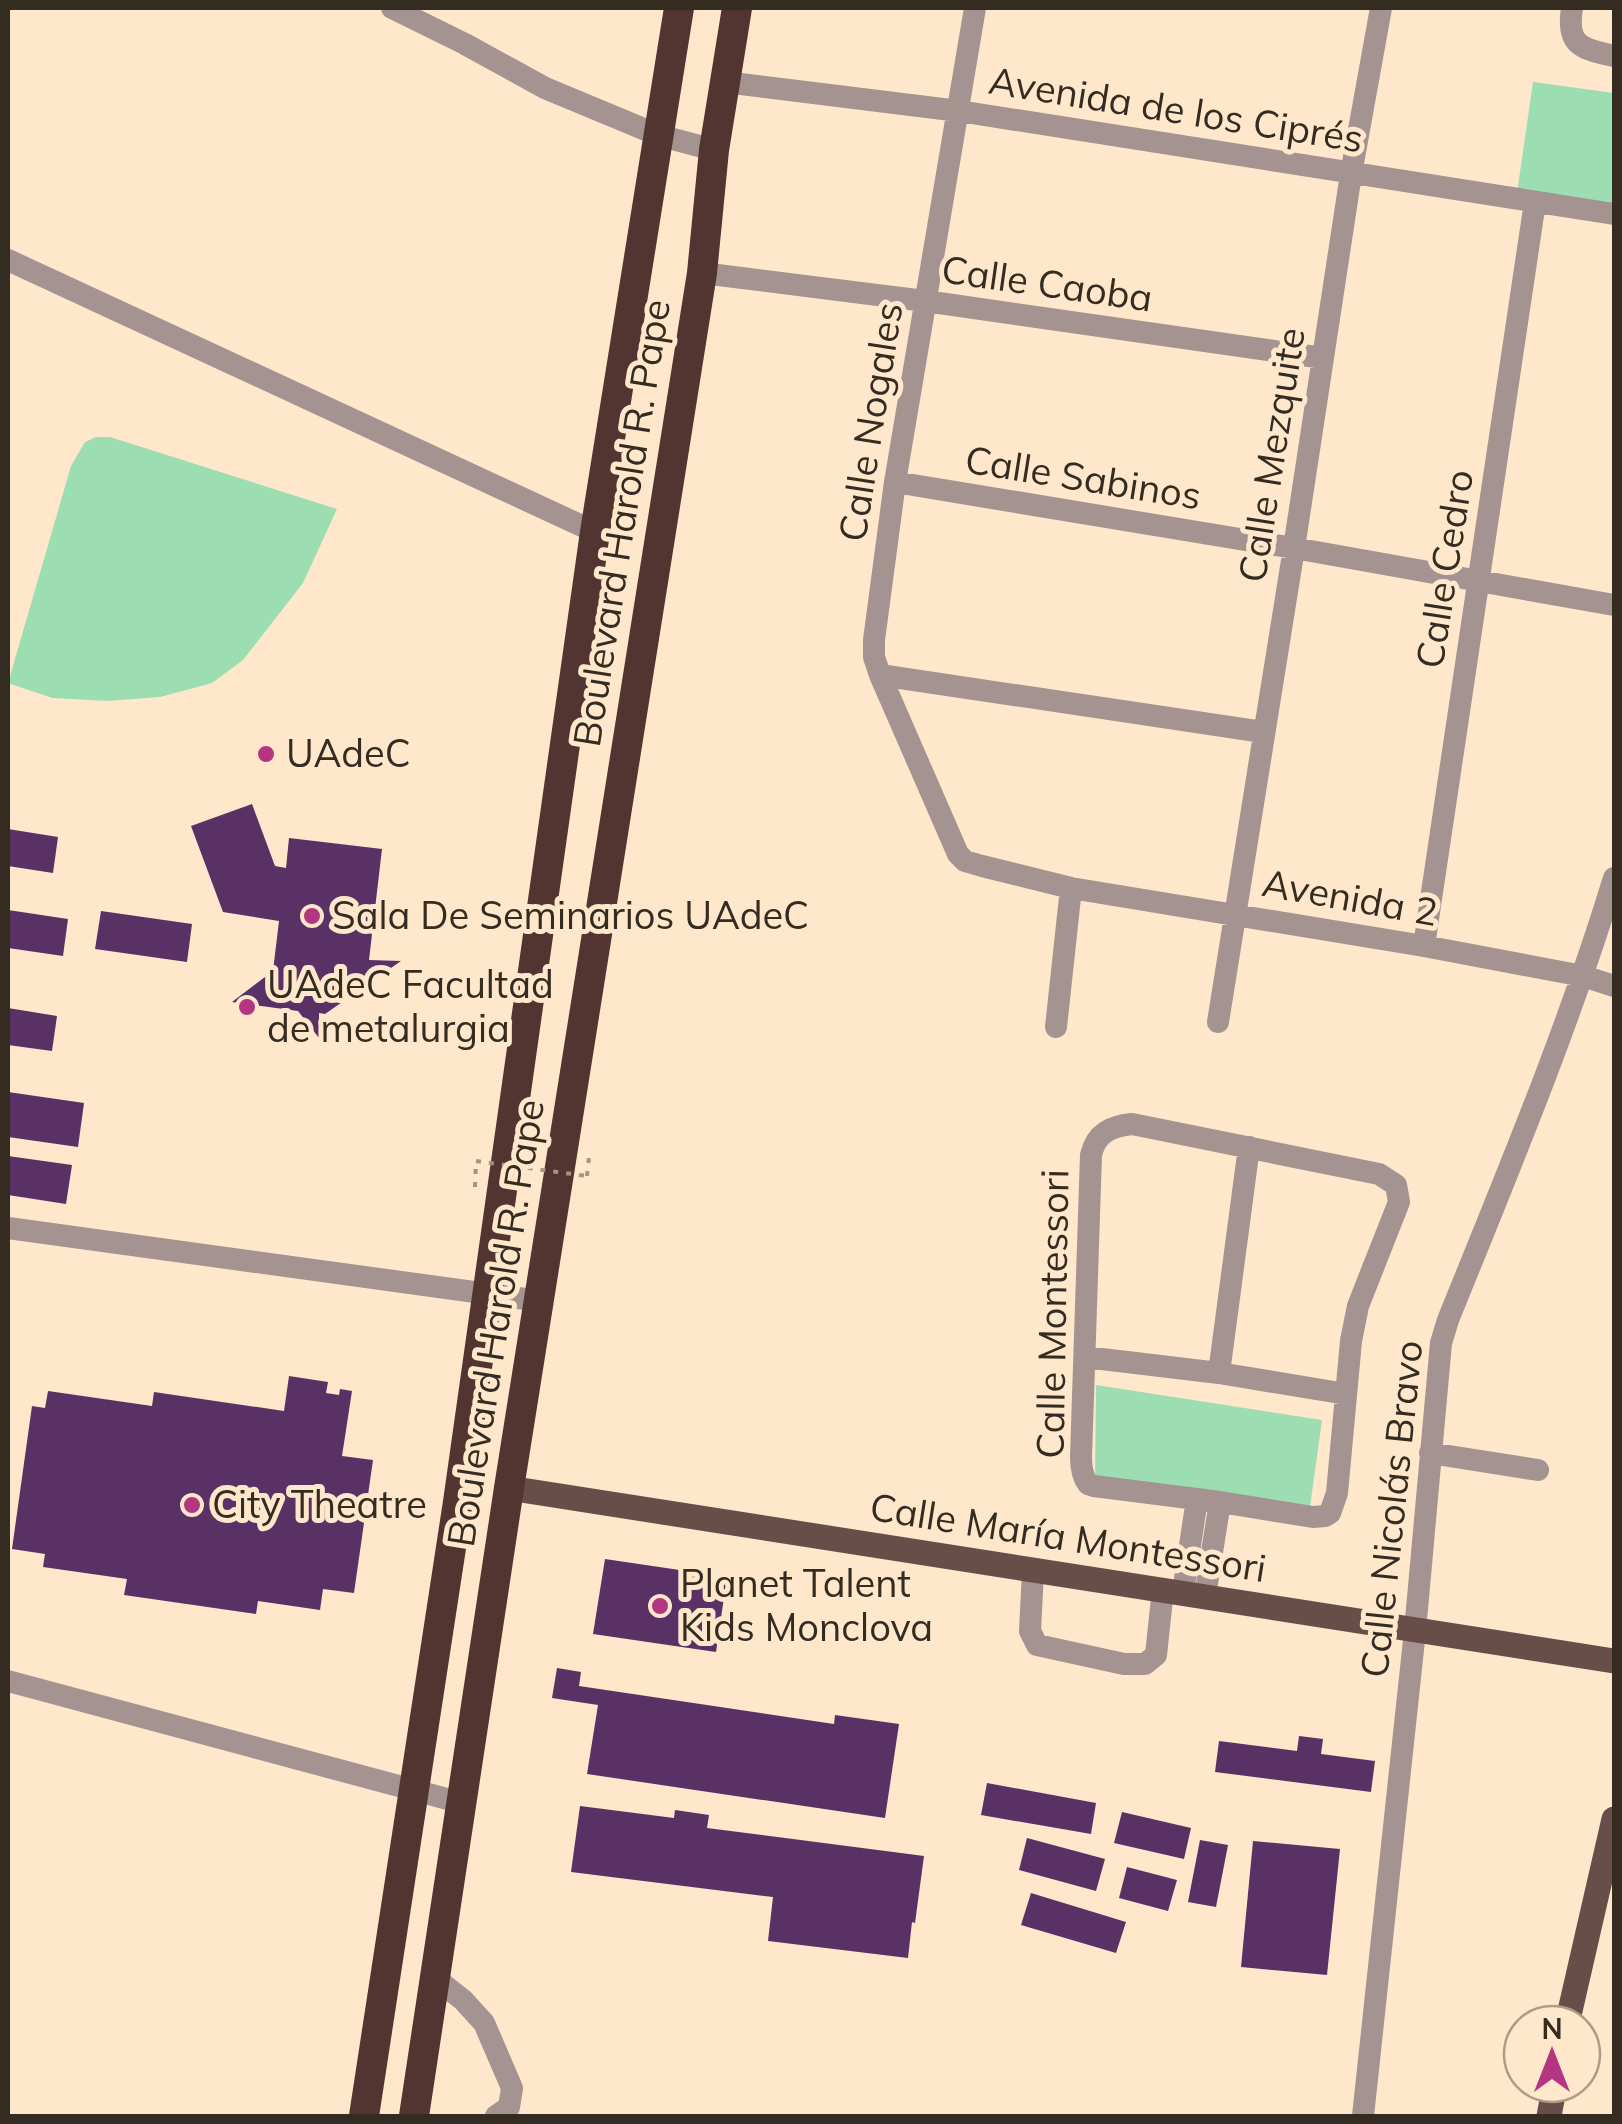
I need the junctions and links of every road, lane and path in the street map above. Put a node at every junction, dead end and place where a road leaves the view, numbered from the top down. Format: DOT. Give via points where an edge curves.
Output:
graph roads {
  1 [pos="392,8"];
  2 [pos="679,8"];
  3 [pos="737,8"];
  4 [pos="974,8"];
  5 [pos="1380,8"];
  6 [pos="1570,14"];
  7 [pos="1614,56"];
  8 [pos="725,82"];
  9 [pos="959,110"];
  10 [pos="658,134"];
  11 [pos="714,150"];
  12 [pos="1351,174"];
  13 [pos="1535,202"];
  14 [pos="1614,214"];
  15 [pos="8,260"];
  16 [pos="702,272"];
  17 [pos="925,301"];
  18 [pos="1323,358"];
  19 [pos="895,482"];
  20 [pos="595,532"];
  21 [pos="1294,548"];
  22 [pos="1478,582"];
  23 [pos="1614,605"];
  24 [pos="880,675"];
  25 [pos="1263,732"];
  26 [pos="950,835"];
  27 [pos="1614,878"];
  28 [pos="1071,888"];
  29 [pos="1234,913"];
  30 [pos="1424,946"];
  31 [pos="1583,976"];
  32 [pos="1614,986"];
  33 [pos="1218,1022"];
  34 [pos="1056,1028"];
  35 [pos="1250,1147"];
  36 [pos="587,1176"];
  37 [pos="475,1196"];
  38 [pos="8,1228"];
  39 [pos="488,1294"];
  40 [pos="540,1302"];
  41 [pos="1085,1357"];
  42 [pos="1219,1373"];
  43 [pos="1346,1394"];
  44 [pos="1430,1453"];
  45 [pos="1538,1470"];
  46 [pos="509,1488"];
  47 [pos="1209,1500"];
  48 [pos="1033,1571"];
  49 [pos="1184,1592"];
  50 [pos="1415,1631"];
  51 [pos="1614,1661"];
  52 [pos="8,1681"];
  53 [pos="413,1792"];
  54 [pos="462,1804"];
  55 [pos="1614,1820"];
  56 [pos="435,1978"];
  57 [pos="1572,2004"];
  58 [pos="364,2116"];
  59 [pos="414,2116"];
  60 [pos="496,2116"];
  61 [pos="1363,2116"];
  1 -- 10 [label="street" via="545,88"];
  2 -- 10 [label="highway, Boulevard Harold R. Pape"];
  3 -- 8 [label="highway, Boulevard Harold R. Pape"];
  4 -- 9 [label="street, Calle Nogales"];
  5 -- 12 [label="street, Calle Mezquite"];
  6 -- 7 [label="street" via="1570,32 1581,46"];
  8 -- 9 [label="street, Avenida de los Ciprés"];
  8 -- 11 [label="highway, Boulevard Harold R. Pape"];
  9 -- 12 [label="street, Avenida de los Ciprés"];
  9 -- 17 [label="street, Calle Nogales"];
  10 -- 11 [label="street"];
  10 -- 20 [label="highway, Boulevard Harold R. Pape"];
  11 -- 16 [label="highway, Boulevard Harold R. Pape"];
  12 -- 13 [label="street, Avenida de los Ciprés"];
  12 -- 18 [label="street, Calle Mezquite"];
  13 -- 14 [label="street, Avenida de los Ciprés"];
  13 -- 22 [label="street, Calle Cedro"];
  15 -- 20 [label="street"];
  16 -- 17 [label="street, Calle Caoba"];
  16 -- 40 [label="highway, Boulevard Harold R. Pape"];
  17 -- 18 [label="street, Calle Caoba"];
  17 -- 19 [label="street, Calle Nogales"];
  18 -- 21 [label="street, Calle Mezquite"];
  19 -- 21 [label="street, Calle Sabinos"];
  19 -- 24 [label="street, Calle Nogales" via="874,640"];
  20 -- 39 [label="highway, Boulevard Harold R. Pape"];
  21 -- 22 [label="street, Calle Sabinos"];
  21 -- 25 [label="street, Calle Mezquite"];
  22 -- 23 [label="street, Calle Sabinos"];
  22 -- 30 [label="street, Calle Cedro"];
  24 -- 25 [label="street"];
  24 -- 26 [label="street, Calle Nogales"];
  25 -- 29 [label="street, Calle Mezquite"];
  26 -- 28 [label="street, Avenida 2" via="965,861"];
  27 -- 31 [label="street, Calle Nicolás Bravo"];
  28 -- 29 [label="street, Avenida 2"];
  28 -- 34 [label="street"];
  29 -- 30 [label="street, Avenida 2"];
  29 -- 33 [label="street, Calle Mezquite"];
  30 -- 31 [label="street, Avenida 2"];
  31 -- 32 [label="street, Avenida 2"];
  31 -- 44 [label="street, Calle Nicolás Bravo" via="1448,1320"];
  35 -- 41 [label="street, Calle Montessori" via="1132,1124 1103,1132 1091,1155"];
  35 -- 42 [label="street"];
  35 -- 43 [label="street, Calle Montessori" via="1379,1174 1399,1190 1358,1306"];
  36 -- 37 [label="path, bridge" via="476,1162"];
  38 -- 39 [label="street"];
  39 -- 40 [label="street"];
  39 -- 53 [label="highway, Boulevard Harold R. Pape"];
  40 -- 46 [label="highway, Boulevard Harold R. Pape"];
  41 -- 42 [label="street"];
  41 -- 47 [label="street, Calle Montessori" via="1081,1470 1088,1484"];
  42 -- 43 [label="street"];
  43 -- 47 [label="street, Calle Montessori" via="1330,1513 1313,1517"];
  44 -- 45 [label="street"];
  44 -- 50 [label="street, Calle Nicolás Bravo"];
  46 -- 48 [label="main road, Calle María Montessori"];
  46 -- 54 [label="highway, Boulevard Harold R. Pape"];
  47 -- 49 [label="street"];
  48 -- 49 [label="main road, Calle María Montessori"];
  48 -- 49 [label="street" via="1030,1631 1037,1645 1124,1664 1146,1664 1156,1655"];
  49 -- 50 [label="main road, Calle María Montessori"];
  50 -- 51 [label="main road, Calle María Montessori"];
  50 -- 61 [label="street, Calle Nicolás Bravo"];
  52 -- 53 [label="street"];
  53 -- 54 [label="street"];
  53 -- 58 [label="highway, Boulevard Harold R. Pape"];
  54 -- 56 [label="highway, Boulevard Harold R. Pape"];
  55 -- 57 [label="main road"];
  56 -- 59 [label="highway, Boulevard Harold R. Pape"];
  56 -- 60 [label="street" via="484,2022 512,2088 512,2101"];
}
